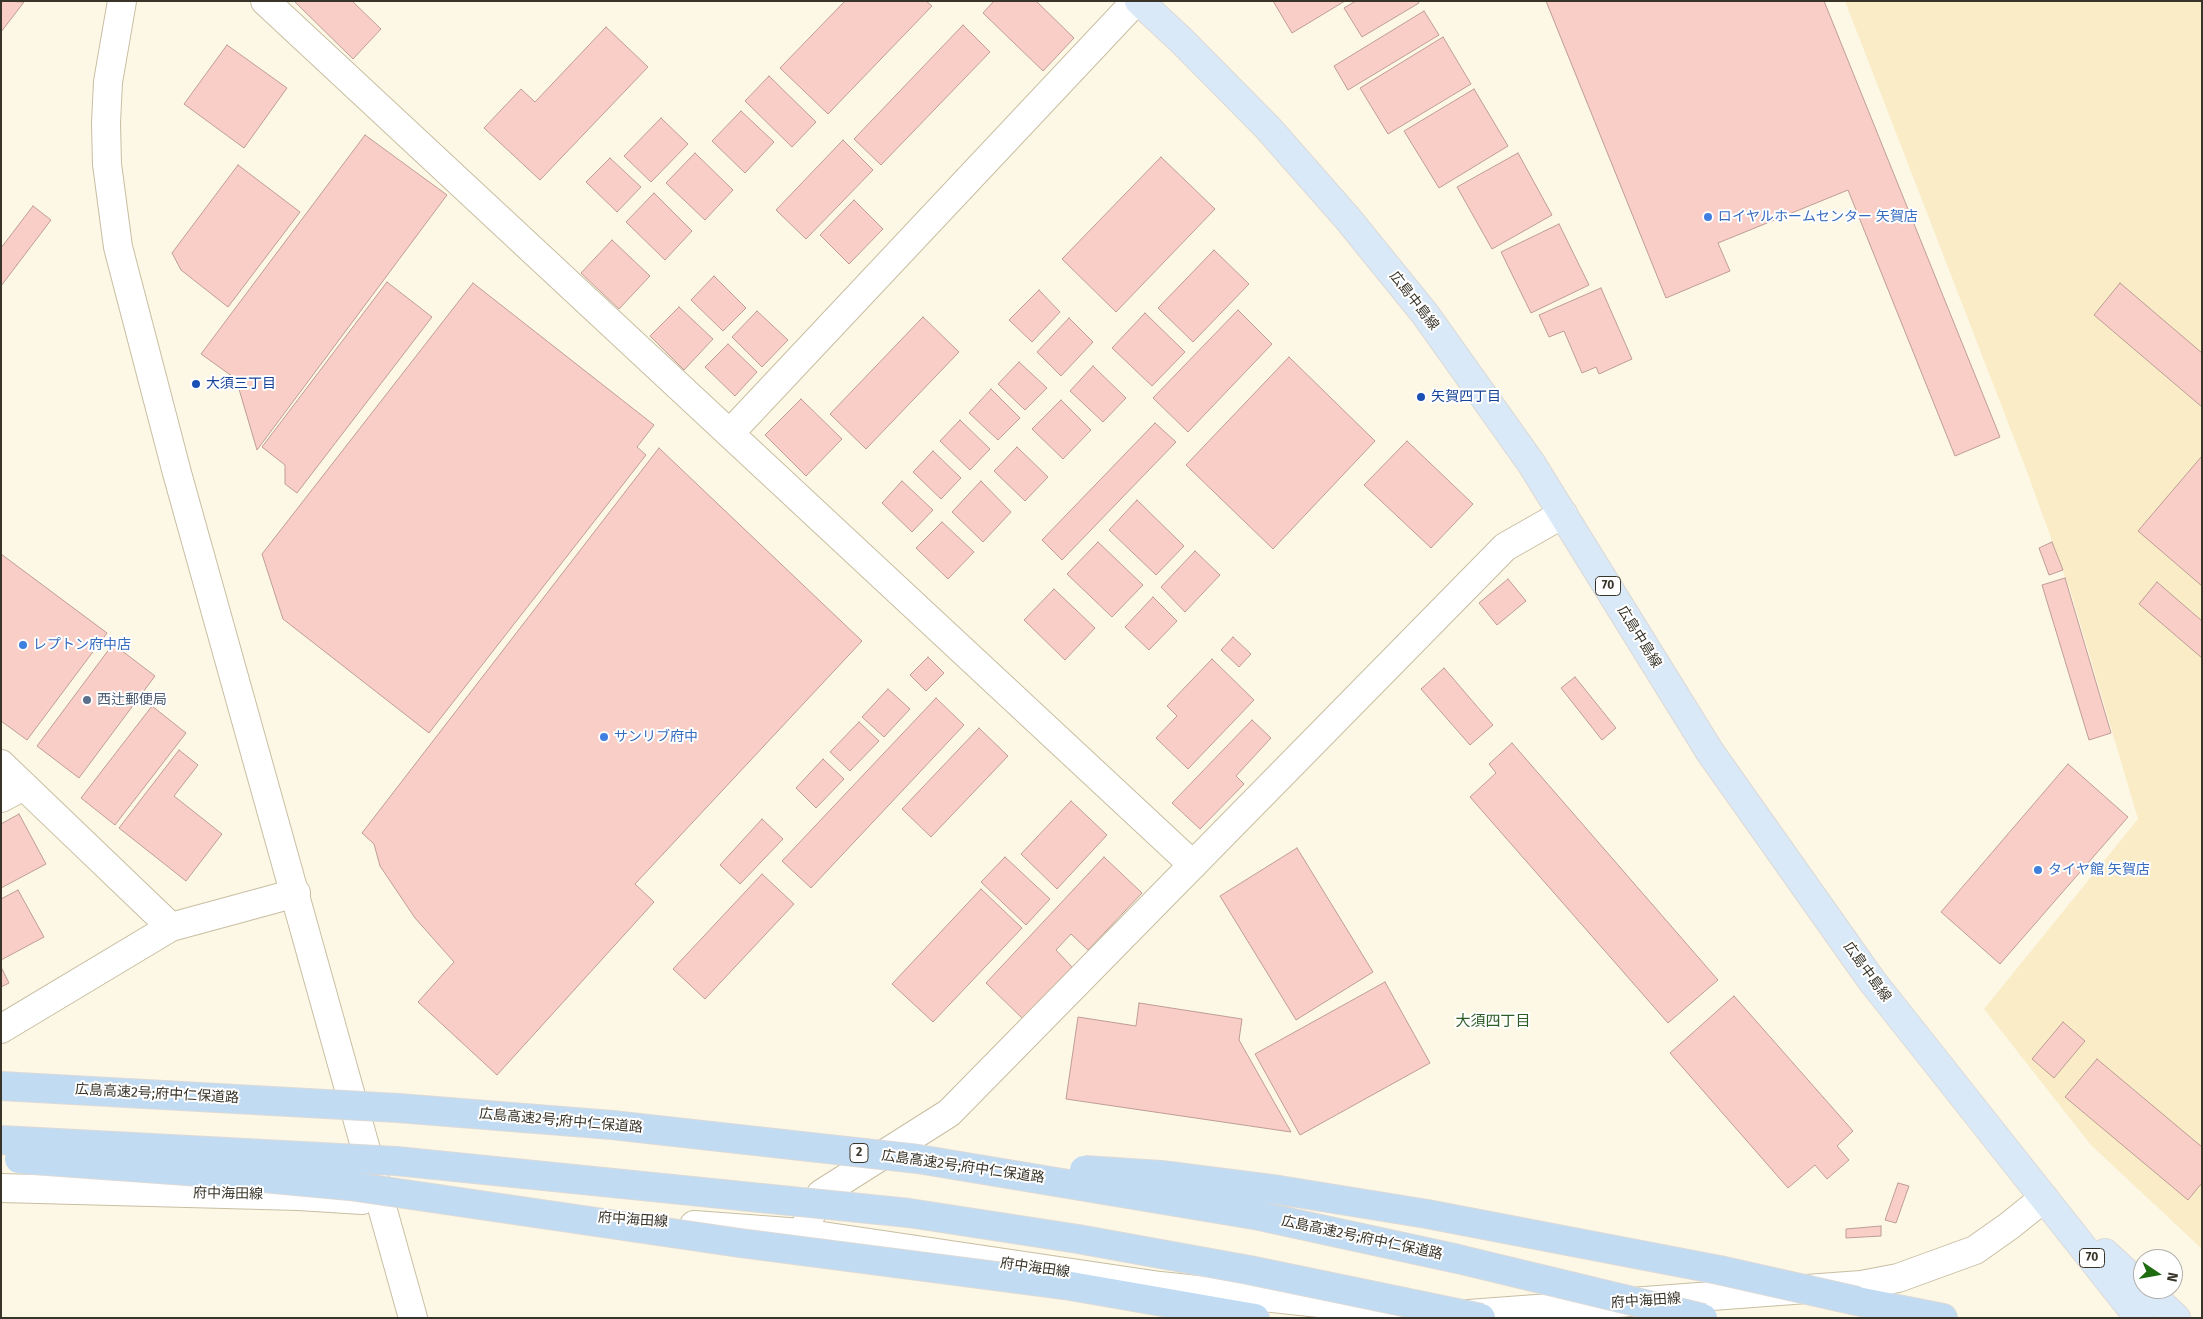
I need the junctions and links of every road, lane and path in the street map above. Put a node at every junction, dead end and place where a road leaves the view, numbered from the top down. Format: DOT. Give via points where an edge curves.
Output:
graph roads {
  1 [pos="122,1"];
  2 [pos="265,1"];
  3 [pos="1138,1"];
  4 [pos="730,433"];
  5 [pos="1563,514"];
  6 [pos="1,764"];
  7 [pos="13,792"];
  8 [pos="1192,865"];
  9 [pos="296,893"];
  10 [pos="171,927"];
  11 [pos="1,1029"];
  12 [pos="1,1086"];
  13 [pos="1,1140"];
  14 [pos="1,1158"];
  15 [pos="918,1159"];
  16 [pos="1,1188"];
  17 [pos="2044,1198"];
  18 [pos="381,1201"];
  19 [pos="802,1233"];
  20 [pos="2133,1278"];
  21 [pos="2156,1299"];
  22 [pos="413,1318"];
  23 [pos="1255,1318"];
  24 [pos="1482,1318"];
  25 [pos="1703,1318"];
  26 [pos="1943,1318"];
  27 [pos="2139,1318"];
  28 [pos="2176,1318"];
  1 -- 9 [label="street" via="108,82 106,123 107,164 118,247 177,473"];
  2 -- 4 [label="street"];
  3 -- 4 [label="street"];
  3 -- 5 [label="main road, 広島中島線 / 70" via="1268,128 1348,219 1461,363"];
  4 -- 8 [label="street"];
  5 -- 8 [label="street" via="1505,547"];
  5 -- 17 [label="main road, 広島中島線 / 70" via="1721,768 1872,981"];
  6 -- 7 [label="street"];
  7 -- 10 [label="street"];
  8 -- 19 [label="street" via="949,1113 821,1194"];
  9 -- 10 [label="street"];
  9 -- 18 [label="street"];
  10 -- 11 [label="street"];
  12 -- 15 [label="highway, 広島高速2号;府中仁保道路 / 2, bridge" via="368,1106 563,1121"];
  13 -- 24 [label="highway, bridge" via="396,1161 909,1213 1220,1265"];
  14 -- 23 [label="highway, bridge" via="350,1186 740,1243 1065,1285"];
  15 -- 25 [label="highway, 広島高速2号;府中仁保道路 / 2, bridge" via="1260,1216 1458,1259"];
  15 -- 26 [label="highway, bridge" via="1161,1175 1289,1192 1437,1216 1718,1270"];
  16 -- 18 [label="street, 府中海田線"];
  17 -- 19 [label="street, 府中海田線" via="1975,1250 1898,1278 1861,1285 1440,1316 1160,1286"];
  17 -- 20 [label="main road, 広島中島線 / 70"];
  17 -- 27 [label="main road, 広島中島線 / 70"];
  18 -- 19 [label="street, 府中海田線"];
  18 -- 22 [label="street"];
  21 -- 28 [label="main road, 広島中島線 / 70"];
}
